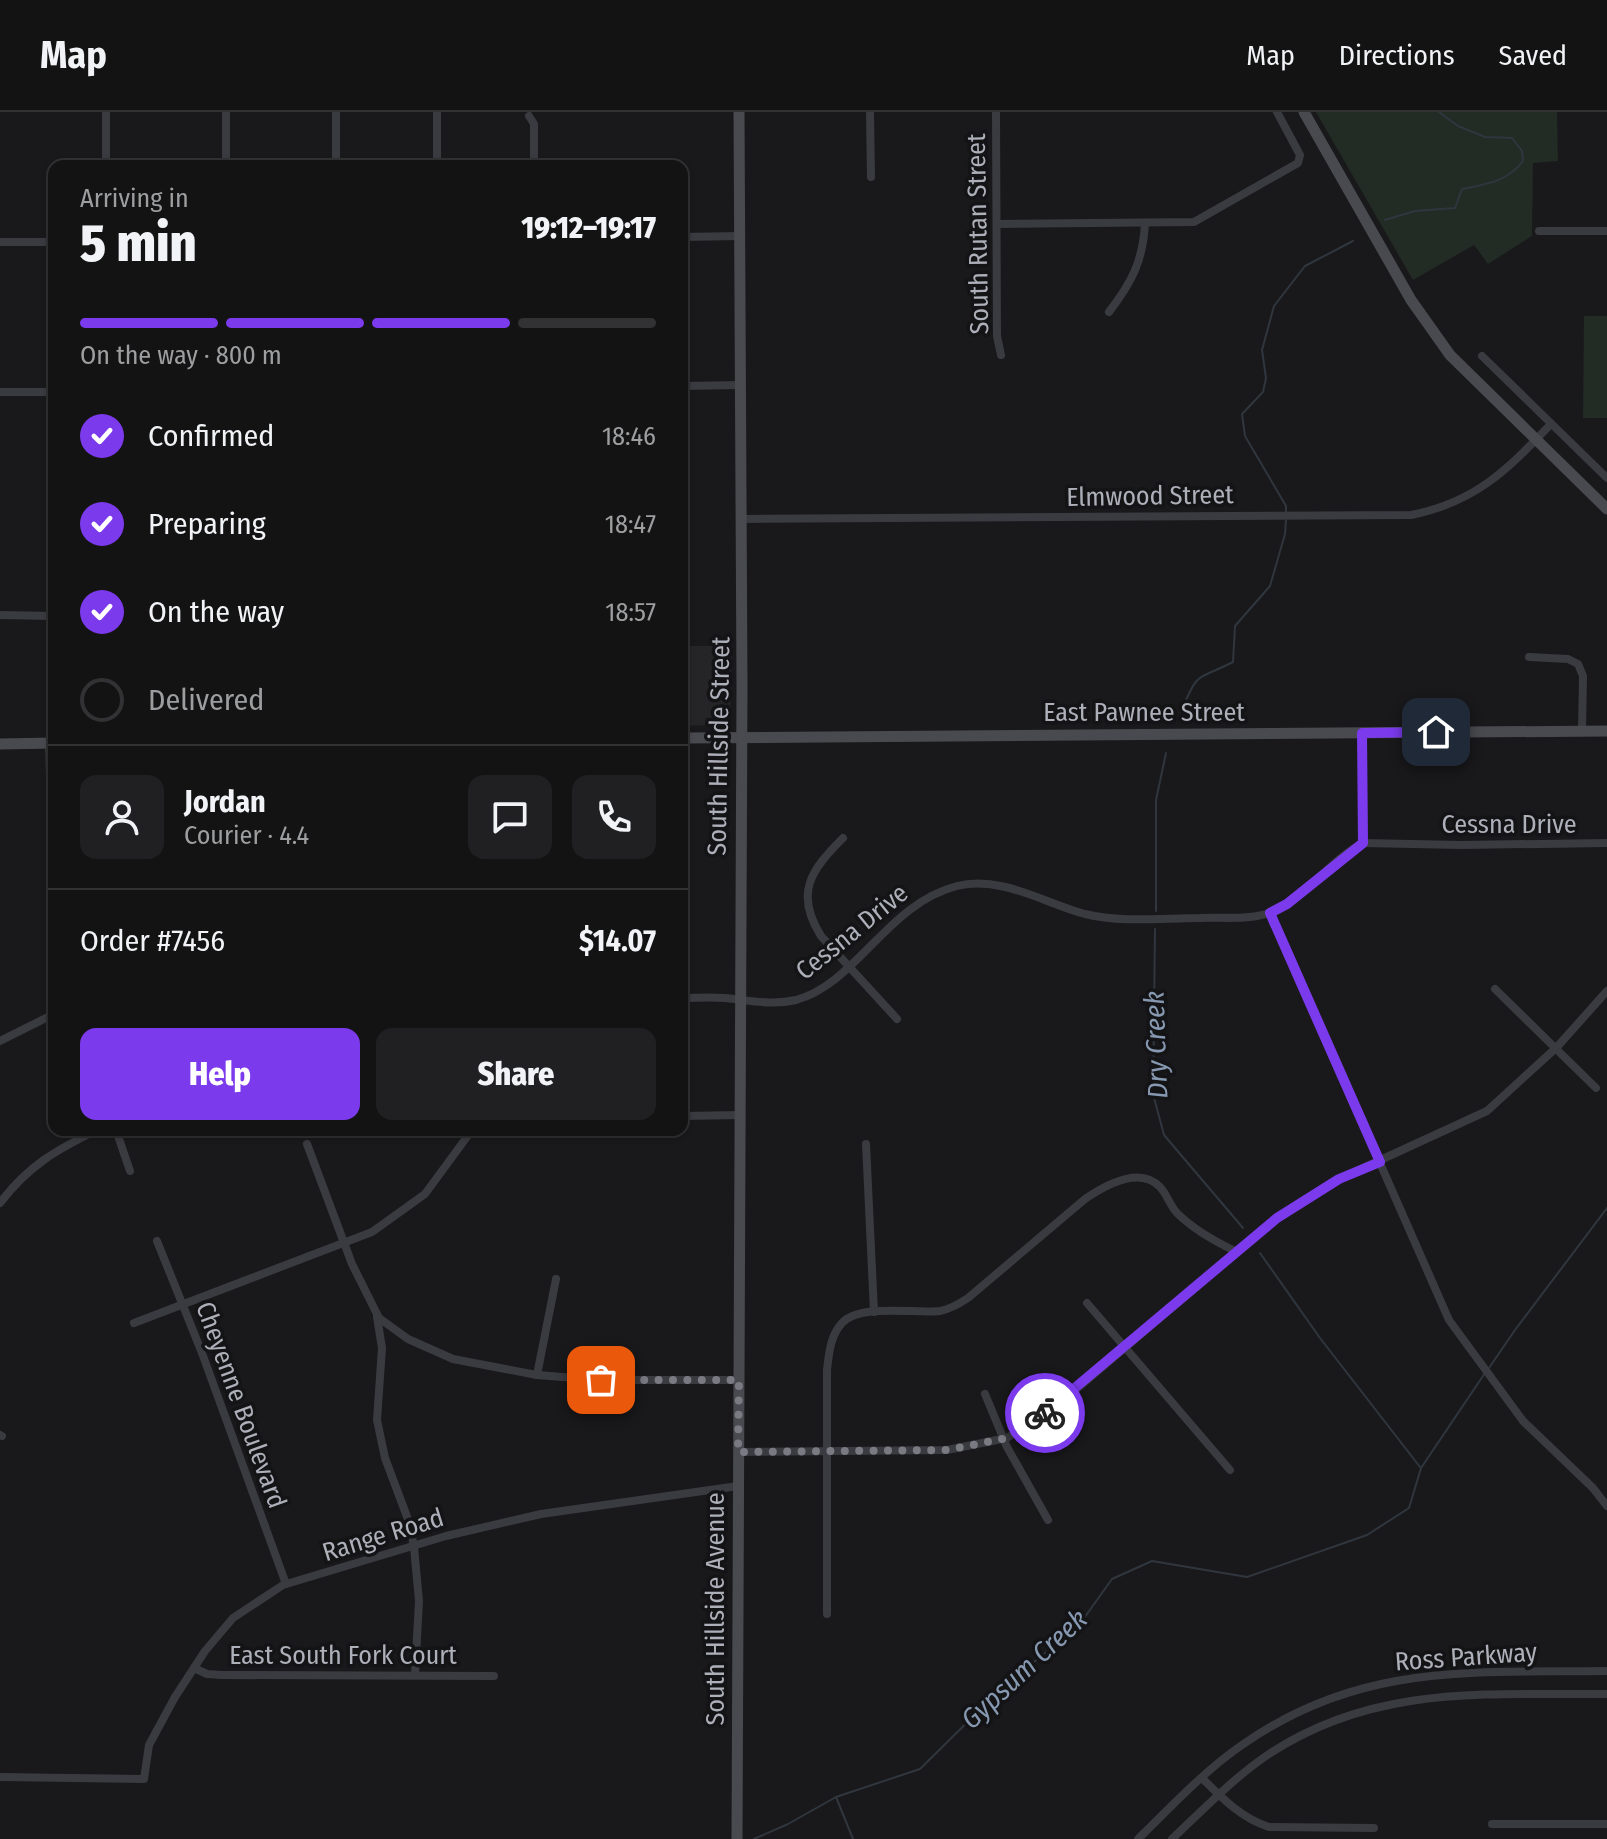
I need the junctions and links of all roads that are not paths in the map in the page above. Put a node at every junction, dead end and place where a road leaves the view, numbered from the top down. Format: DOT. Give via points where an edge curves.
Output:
graph roads {
  1 [pos="106,112"];
  2 [pos="226,112"];
  3 [pos="336,112"];
  4 [pos="437,112"];
  5 [pos="739,112"];
  6 [pos="870,112"];
  7 [pos="996,112"];
  8 [pos="1277,112"];
  9 [pos="1304,112"];
  10 [pos="529,116"];
  11 [pos="106,160"];
  12 [pos="226,160"];
  13 [pos="336,160"];
  14 [pos="437,160"];
  15 [pos="534,160"];
  16 [pos="871,177"];
  17 [pos="1145,223"];
  18 [pos="997,224"];
  19 [pos="1539,231"];
  20 [pos="1607,231"];
  21 [pos="740,236"];
  22 [pos="688,237"];
  23 [pos="0,242"];
  24 [pos="48,242"];
  25 [pos="1109,312"];
  26 [pos="1001,355"];
  27 [pos="1482,356"];
  28 [pos="741,385"];
  29 [pos="688,386"];
  30 [pos="0,392"];
  31 [pos="48,392"];
  32 [pos="1551,424"];
  33 [pos="1536,440"];
  34 [pos="1607,478"];
  35 [pos="1607,509"];
  36 [pos="741,519"];
  37 [pos="0,615"];
  38 [pos="48,616"];
  39 [pos="1529,657"];
  40 [pos="1582,731"];
  41 [pos="1607,731"];
  42 [pos="1362,733"];
  43 [pos="741,737"];
  44 [pos="688,738"];
  45 [pos="48,743"];
  46 [pos="0,744"];
  47 [pos="843,838"];
  48 [pos="1363,843"];
  49 [pos="1607,843"];
  50 [pos="1270,913"];
  51 [pos="848,965"];
  52 [pos="1495,989"];
  53 [pos="1607,991"];
  54 [pos="688,998"];
  55 [pos="740,1000"];
  56 [pos="48,1017"];
  57 [pos="897,1019"];
  58 [pos="0,1041"];
  59 [pos="1557,1047"];
  60 [pos="1596,1088"];
  61 [pos="741,1115"];
  62 [pos="688,1116"];
  63 [pos="86,1136"];
  64 [pos="118,1136"];
  65 [pos="468,1136"];
  66 [pos="307,1144"];
  67 [pos="866,1144"];
  68 [pos="1380,1162"];
  69 [pos="130,1171"];
  70 [pos="0,1203"];
  71 [pos="157,1241"];
  72 [pos="344,1242"];
  73 [pos="1235,1251"];
  74 [pos="556,1279"];
  75 [pos="1087,1303"];
  76 [pos="182,1304"];
  77 [pos="376,1312"];
  78 [pos="874,1312"];
  79 [pos="134,1323"];
  80 [pos="1125,1347"];
  81 [pos="537,1375"];
  82 [pos="739,1380"];
  83 [pos="985,1394"];
  84 [pos="1004,1439"];
  85 [pos="738,1452"];
  86 [pos="827,1452"];
  87 [pos="1230,1470"];
  88 [pos="738,1486"];
  89 [pos="1607,1506"];
  90 [pos="1048,1520"];
  91 [pos="414,1547"];
  92 [pos="286,1584"];
  93 [pos="827,1614"];
  94 [pos="194,1668"];
  95 [pos="1607,1671"];
  96 [pos="415,1674"];
  97 [pos="494,1676"];
  98 [pos="1607,1694"];
  99 [pos="0,1777"];
  100 [pos="1202,1778"];
  101 [pos="1218,1794"];
  102 [pos="1492,1824"];
  103 [pos="1607,1824"];
  104 [pos="1374,1828"];
  105 [pos="737,1839"];
  106 [pos="1138,1839"];
  107 [pos="1172,1839"];
  1 -- 11 [label="street"];
  2 -- 12 [label="street"];
  3 -- 13 [label="street"];
  4 -- 14 [label="street"];
  5 -- 21 [label="main road, South Hillside Street"];
  6 -- 16 [label="street"];
  7 -- 18 [label="street, South Rutan Street"];
  8 -- 17 [label="street" via="1300,155 1298,163 1194,222"];
  9 -- 33 [label="main road" via="1411,300 1450,355"];
  10 -- 15 [label="street" via="534,124"];
  17 -- 18 [label="street"];
  17 -- 25 [label="street" via="1143,249 1126,289"];
  18 -- 26 [label="street, South Rutan Street"];
  19 -- 20 [label="street"];
  21 -- 22 [label="street"];
  21 -- 28 [label="main road, South Hillside Street"];
  23 -- 24 [label="street"];
  27 -- 32 [label="street"];
  28 -- 29 [label="street"];
  28 -- 36 [label="main road, South Hillside Street"];
  30 -- 31 [label="street"];
  32 -- 33 [label="street, Elmwood Street"];
  32 -- 34 [label="street"];
  33 -- 35 [label="main road"];
  33 -- 36 [label="street, Elmwood Street" via="1469,497 1411,515"];
  36 -- 43 [label="main road, South Hillside Street"];
  37 -- 38 [label="street"];
  39 -- 40 [label="street" via="1578,664 1583,676"];
  40 -- 41 [label="main road, East Pawnee Street"];
  40 -- 42 [label="main road, East Pawnee Street"];
  42 -- 43 [label="main road, East Pawnee Street"];
  42 -- 48 [label="street"];
  43 -- 44 [label="main road, East Pawnee Street"];
  43 -- 55 [label="main road, South Hillside Street"];
  45 -- 46 [label="main road"];
  47 -- 51 [label="street" via="818,863 807,905 821,936"];
  48 -- 49 [label="street, Cessna Drive"];
  48 -- 50 [label="street"];
  50 -- 51 [label="street, Cessna Drive" via="1112,918 1009,888 972,884 921,900"];
  50 -- 68 [label="street"];
  51 -- 55 [label="street, Cessna Drive" via="816,992 794,1000"];
  51 -- 57 [label="street"];
  52 -- 59 [label="street"];
  53 -- 59 [label="street"];
  54 -- 55 [label="street, Cessna Drive"];
  55 -- 61 [label="main road, South Hillside Street"];
  56 -- 58 [label="street"];
  59 -- 60 [label="street"];
  59 -- 68 [label="street" via="1487,1111"];
  61 -- 62 [label="street"];
  61 -- 82 [label="main road, South Hillside Street"];
  63 -- 70 [label="street" via="41,1160"];
  64 -- 69 [label="street"];
  65 -- 72 [label="street" via="425,1194 372,1232"];
  66 -- 72 [label="street"];
  67 -- 78 [label="street"];
  68 -- 73 [label="street" via="1339,1179"];
  68 -- 89 [label="street" via="1449,1320 1523,1421"];
  71 -- 76 [label="street, Cheyenne Boulevard"];
  72 -- 76 [label="street"];
  72 -- 77 [label="street"];
  73 -- 78 [label="street" via="1196,1230 1174,1211 1159,1186 1144,1177 1128,1179 1105,1185 1085,1199 953,1307"];
  73 -- 80 [label="street"];
  74 -- 81 [label="street"];
  75 -- 80 [label="street"];
  76 -- 79 [label="street"];
  76 -- 92 [label="street, Cheyenne Boulevard"];
  77 -- 81 [label="street" via="393,1330 453,1359"];
  77 -- 91 [label="street" via="382,1348 377,1420"];
  78 -- 86 [label="street" via="843,1321 830,1346"];
  80 -- 84 [label="street" via="1059,1404"];
  80 -- 87 [label="street"];
  81 -- 82 [label="street"];
  82 -- 85 [label="main road, South Hillside Avenue"];
  83 -- 84 [label="street"];
  84 -- 86 [label="street" via="947,1450"];
  84 -- 90 [label="street"];
  85 -- 86 [label="street"];
  85 -- 88 [label="main road, South Hillside Avenue"];
  86 -- 93 [label="street"];
  88 -- 91 [label="street, Range Road" via="541,1514"];
  88 -- 105 [label="main road, South Hillside Avenue"];
  91 -- 92 [label="street, Range Road"];
  91 -- 96 [label="street" via="419,1601"];
  92 -- 94 [label="street, Range Road" via="233,1618"];
  94 -- 96 [label="street, East South Fork Court" via="222,1675"];
  94 -- 99 [label="street, Range Road" via="149,1745 144,1779"];
  95 -- 100 [label="street, Ross Parkway" via="1454,1673 1362,1687 1274,1724"];
  96 -- 97 [label="street, East South Fork Court"];
  98 -- 101 [label="street, Ross Parkway" via="1456,1696 1366,1709 1281,1747"];
  100 -- 101 [label="street"];
  100 -- 106 [label="street, Ross Parkway"];
  101 -- 104 [label="street" via="1245,1817 1269,1827"];
  101 -- 107 [label="street, Ross Parkway"];
  102 -- 103 [label="street"];
}
